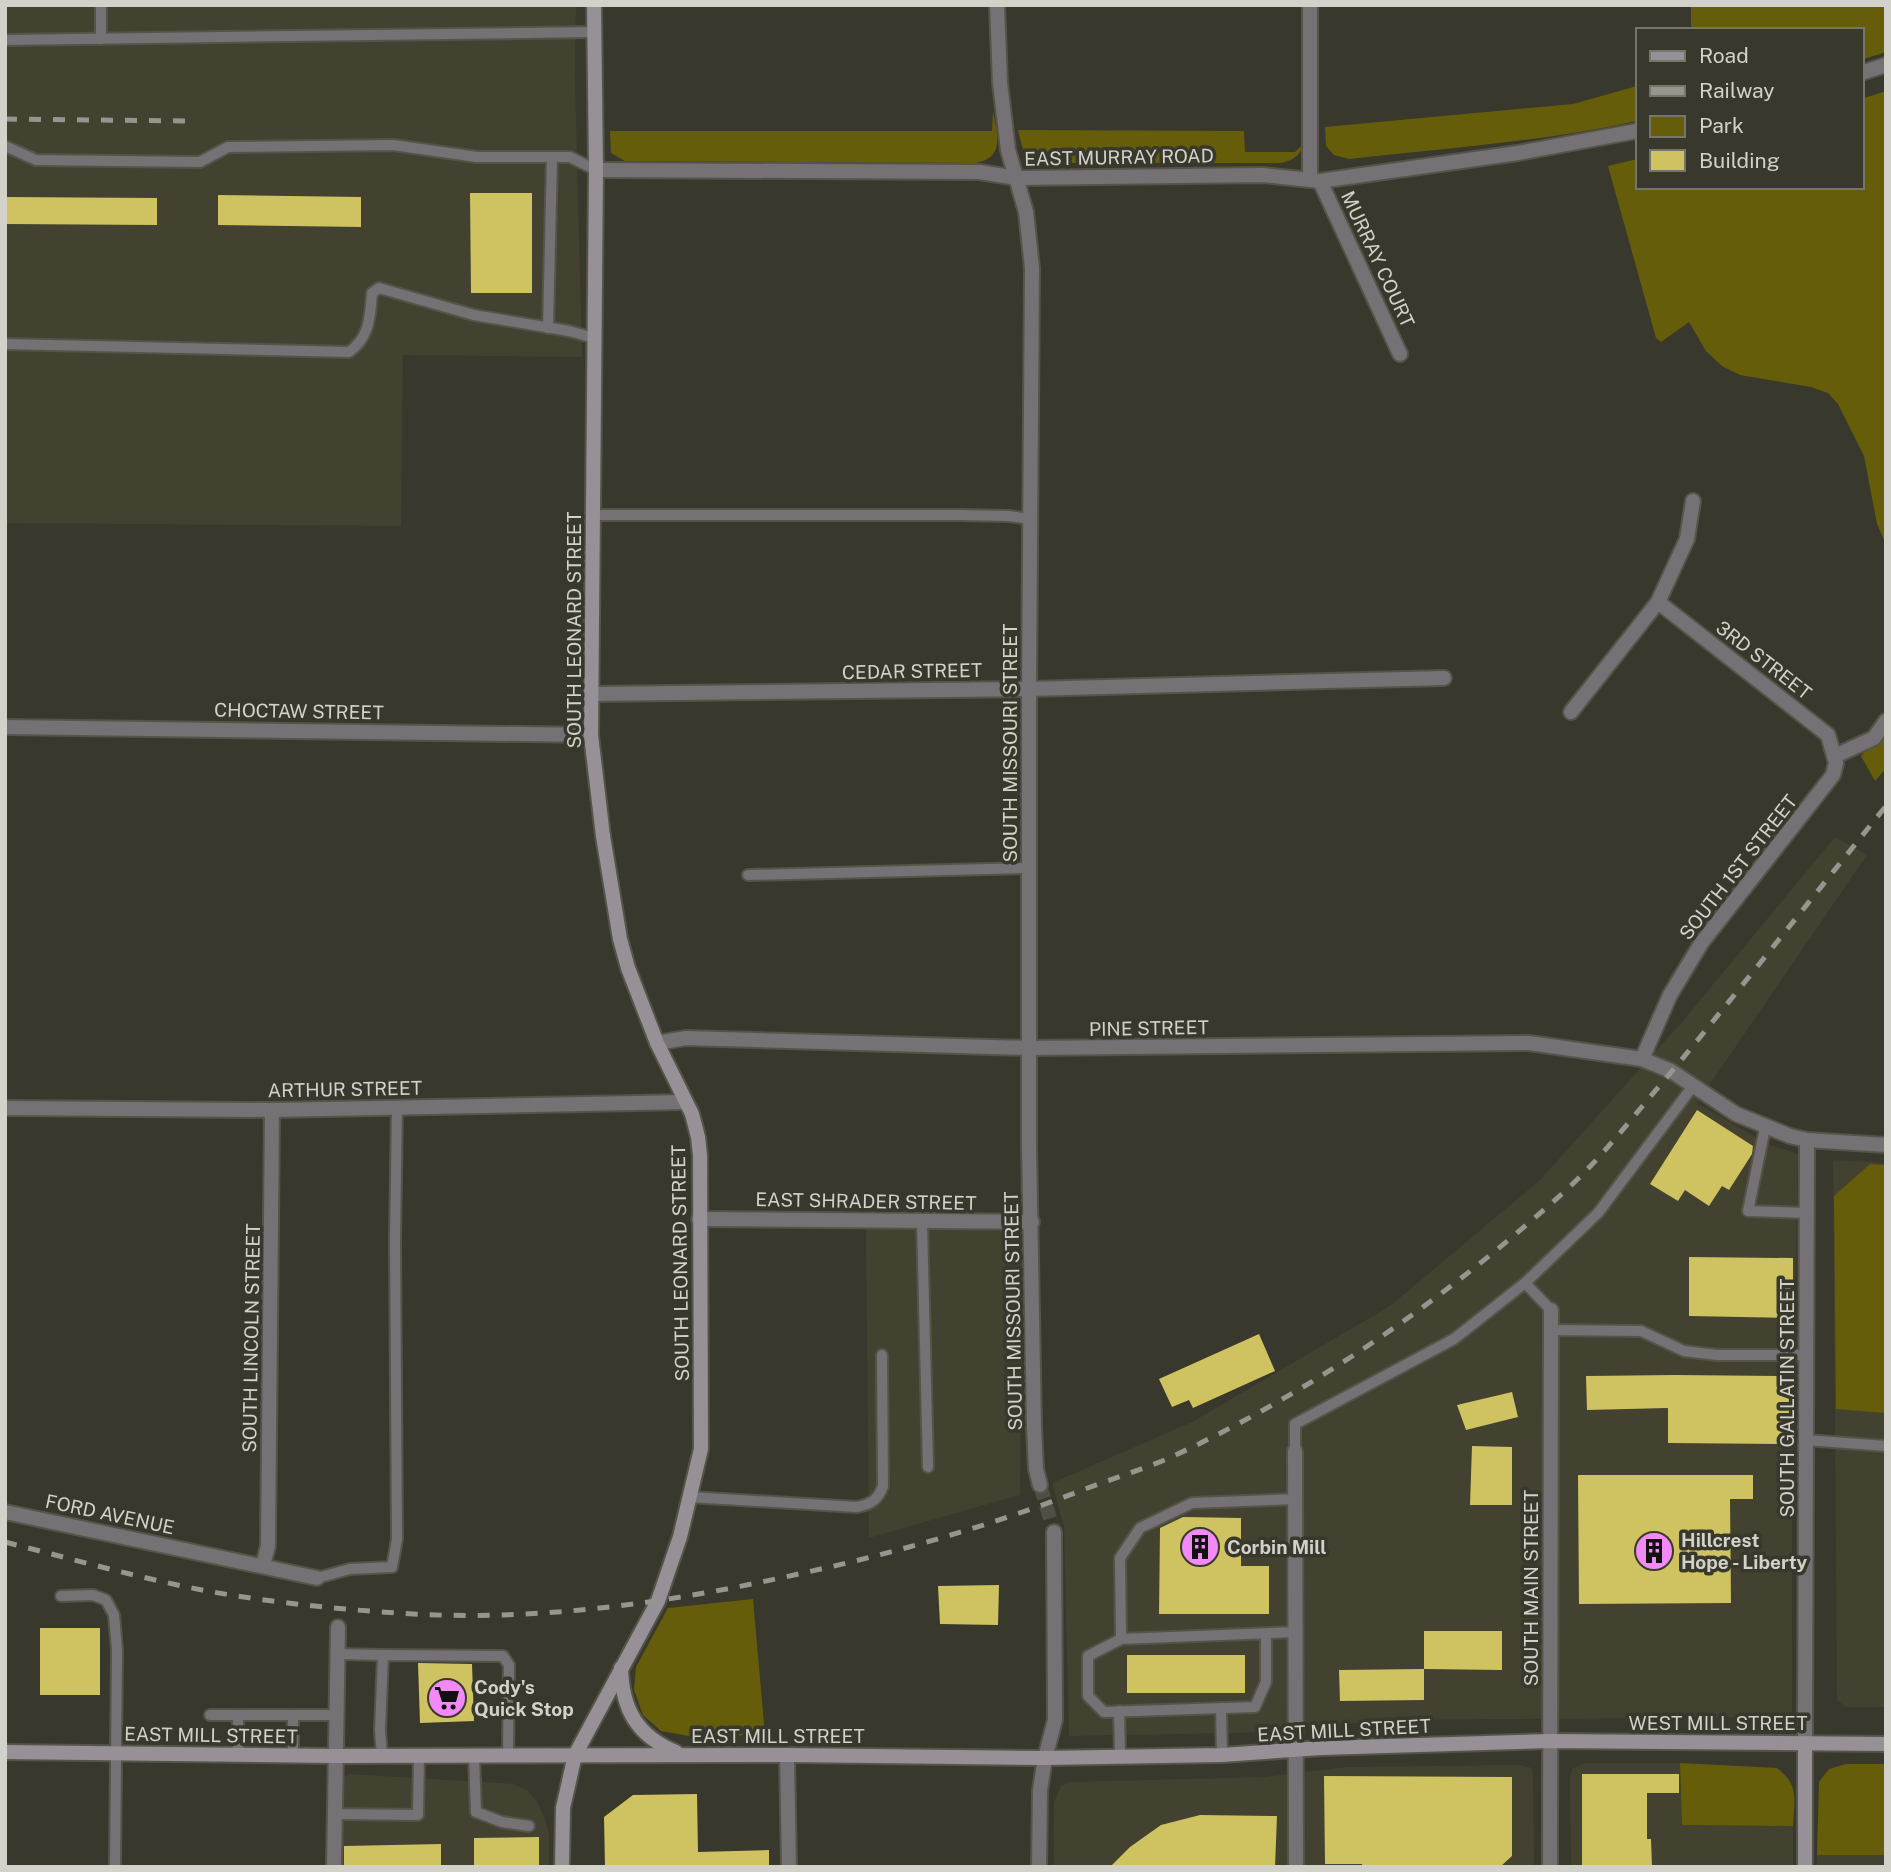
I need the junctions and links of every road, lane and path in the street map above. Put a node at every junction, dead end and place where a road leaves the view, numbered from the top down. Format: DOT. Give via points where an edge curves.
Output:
graph roads {
  1 [pos="101,5"];
  2 [pos="594,5"];
  3 [pos="997,5"];
  4 [pos="1310,5"];
  5 [pos="594,32"];
  6 [pos="101,39"];
  7 [pos="5,40"];
  8 [pos="1886,65"];
  9 [pos="1863,72"];
  10 [pos="1636,131"];
  11 [pos="5,146"];
  12 [pos="552,157"];
  13 [pos="596,170"];
  14 [pos="1017,178"];
  15 [pos="1315,180"];
  16 [pos="548,328"];
  17 [pos="594,338"];
  18 [pos="5,344"];
  19 [pos="1400,354"];
  20 [pos="1693,500"];
  21 [pos="592,514"];
  22 [pos="1030,519"];
  23 [pos="1658,602"];
  24 [pos="1444,678"];
  25 [pos="1029,689"];
  26 [pos="590,694"];
  27 [pos="1571,712"];
  28 [pos="1886,721"];
  29 [pos="5,726"];
  30 [pos="591,735"];
  31 [pos="1835,756"];
  32 [pos="1029,869"];
  33 [pos="748,875"];
  34 [pos="657,1043"];
  35 [pos="1029,1048"];
  36 [pos="1642,1059"];
  37 [pos="1693,1086"];
  38 [pos="685,1102"];
  39 [pos="397,1107"];
  40 [pos="5,1108"];
  41 [pos="272,1110"];
  42 [pos="1765,1128"];
  43 [pos="1807,1140"];
  44 [pos="1886,1145"];
  45 [pos="1807,1213"];
  46 [pos="699,1219"];
  47 [pos="922,1221"];
  48 [pos="1032,1222"];
  49 [pos="1525,1283"];
  50 [pos="1551,1310"];
  51 [pos="1551,1330"];
  52 [pos="881,1356"];
  53 [pos="1806,1356"];
  54 [pos="1806,1440"];
  55 [pos="1886,1446"];
  56 [pos="1295,1451"];
  57 [pos="928,1467"];
  58 [pos="1040,1485"];
  59 [pos="689,1497"];
  60 [pos="1295,1499"];
  61 [pos="5,1512"];
  62 [pos="1054,1532"];
  63 [pos="263,1565"];
  64 [pos="317,1578"];
  65 [pos="61,1596"];
  66 [pos="338,1627"];
  67 [pos="1296,1632"];
  68 [pos="1266,1633"];
  69 [pos="1121,1639"];
  70 [pos="338,1654"];
  71 [pos="383,1655"];
  72 [pos="621,1668"];
  73 [pos="1221,1708"];
  74 [pos="1119,1711"];
  75 [pos="210,1715"];
  76 [pos="238,1715"];
  77 [pos="293,1715"];
  78 [pos="338,1715"];
  79 [pos="1550,1741"];
  80 [pos="1805,1743"];
  81 [pos="1886,1744"];
  82 [pos="1295,1750"];
  83 [pos="5,1752"];
  84 [pos="115,1753"];
  85 [pos="238,1755"];
  86 [pos="293,1755"];
  87 [pos="575,1755"];
  88 [pos="684,1755"];
  89 [pos="787,1755"];
  90 [pos="1222,1755"];
  91 [pos="335,1756"];
  92 [pos="382,1756"];
  93 [pos="419,1756"];
  94 [pos="474,1756"];
  95 [pos="508,1756"];
  96 [pos="1121,1756"];
  97 [pos="1045,1758"];
  98 [pos="335,1814"];
  99 [pos="529,1826"];
  100 [pos="115,1867"];
  101 [pos="334,1867"];
  102 [pos="562,1867"];
  103 [pos="789,1867"];
  104 [pos="1039,1867"];
  105 [pos="1297,1867"];
  106 [pos="1550,1867"];
  107 [pos="1805,1867"];
  1 -- 6 [label="lane"];
  2 -- 5 [label="main road, SOUTH LEONARD STREET"];
  3 -- 14 [label="street, SOUTH MISSOURI STREET" via="1006,136"];
  4 -- 15 [label="street"];
  5 -- 6 [label="lane"];
  5 -- 13 [label="main road, SOUTH LEONARD STREET"];
  6 -- 7 [label="lane"];
  8 -- 9 [label="street"];
  10 -- 15 [label="street, EAST MURRAY ROAD" via="1518,153"];
  11 -- 12 [label="lane" via="36,160 201,162 228,147 393,145 477,157"];
  12 -- 13 [label="lane" via="570,157"];
  12 -- 16 [label="lane"];
  13 -- 14 [label="street, EAST MURRAY ROAD" via="979,172"];
  13 -- 17 [label="main road, SOUTH LEONARD STREET"];
  14 -- 15 [label="street, EAST MURRAY ROAD" via="1263,174"];
  14 -- 22 [label="street, SOUTH MISSOURI STREET" via="1032,268"];
  15 -- 19 [label="street, MURRAY COURT"];
  16 -- 17 [label="lane"];
  16 -- 18 [label="lane" via="474,315 379,288 372,293 370,323 361,343 349,352"];
  17 -- 21 [label="main road, SOUTH LEONARD STREET"];
  20 -- 23 [label="street" via="1687,539"];
  21 -- 22 [label="lane"];
  21 -- 26 [label="main road, SOUTH LEONARD STREET"];
  22 -- 25 [label="street, SOUTH MISSOURI STREET"];
  23 -- 27 [label="street"];
  23 -- 31 [label="street, 3RD STREET" via="1828,735"];
  24 -- 25 [label="street, CEDAR STREET"];
  25 -- 26 [label="street, CEDAR STREET"];
  25 -- 32 [label="street, SOUTH MISSOURI STREET"];
  26 -- 30 [label="main road, SOUTH LEONARD STREET"];
  28 -- 31 [label="street" via="1874,738"];
  29 -- 30 [label="street, CHOCTAW STREET"];
  30 -- 34 [label="main road, SOUTH LEONARD STREET" via="620,939"];
  31 -- 36 [label="street, SOUTH 1ST STREET" via="1833,775 1702,942 1670,995"];
  32 -- 33 [label="lane"];
  32 -- 35 [label="street, SOUTH MISSOURI STREET"];
  34 -- 35 [label="street, PINE STREET" via="687,1038"];
  34 -- 38 [label="main road, SOUTH LEONARD STREET"];
  35 -- 36 [label="street, PINE STREET" via="1529,1043"];
  35 -- 48 [label="street, SOUTH MISSOURI STREET"];
  36 -- 37 [label="street, PINE STREET"];
  37 -- 42 [label="street, PINE STREET"];
  37 -- 49 [label="lane" via="1598,1213"];
  38 -- 39 [label="street, ARTHUR STREET"];
  38 -- 46 [label="main road, SOUTH LEONARD STREET" via="698,1137"];
  39 -- 41 [label="street, ARTHUR STREET"];
  39 -- 64 [label="lane" via="397,1539 392,1567 350,1569"];
  40 -- 41 [label="street, ARTHUR STREET"];
  41 -- 63 [label="street, SOUTH LINCOLN STREET" via="268,1546"];
  42 -- 43 [label="street, PINE STREET"];
  42 -- 45 [label="lane" via="1748,1211"];
  43 -- 44 [label="street, PINE STREET"];
  43 -- 45 [label="street, SOUTH GALLATIN STREET"];
  45 -- 53 [label="street, SOUTH GALLATIN STREET"];
  46 -- 47 [label="street, EAST SHRADER STREET"];
  46 -- 59 [label="main road, SOUTH LEONARD STREET" via="701,1448"];
  47 -- 48 [label="street, EAST SHRADER STREET"];
  47 -- 57 [label="lane"];
  48 -- 58 [label="street, SOUTH MISSOURI STREET" via="1034,1427"];
  49 -- 50 [label="lane"];
  49 -- 56 [label="lane" via="1454,1339 1295,1424"];
  50 -- 51 [label="street, SOUTH MAIN STREET"];
  51 -- 53 [label="lane" via="1641,1331 1684,1351 1717,1356"];
  51 -- 79 [label="street, SOUTH MAIN STREET"];
  52 -- 59 [label="lane" via="883,1486 870,1505"];
  53 -- 54 [label="street, SOUTH GALLATIN STREET"];
  54 -- 55 [label="lane"];
  54 -- 80 [label="street, SOUTH GALLATIN STREET"];
  56 -- 60 [label="street"];
  59 -- 72 [label="main road, SOUTH LEONARD STREET" via="658,1601"];
  60 -- 67 [label="street"];
  60 -- 69 [label="lane" via="1192,1503 1140,1528 1121,1558"];
  61 -- 63 [label="street, FORD AVENUE"];
  62 -- 97 [label="street" via="1055,1720"];
  63 -- 64 [label="street, FORD AVENUE"];
  65 -- 84 [label="lane" via="93,1595 106,1600 114,1615"];
  66 -- 70 [label="street"];
  67 -- 68 [label="lane"];
  67 -- 82 [label="street"];
  68 -- 69 [label="lane"];
  68 -- 73 [label="lane" via="1266,1682 1255,1707"];
  69 -- 74 [label="lane" via="1088,1656 1088,1696 1104,1712"];
  70 -- 71 [label="lane"];
  70 -- 78 [label="street"];
  71 -- 92 [label="lane"];
  71 -- 95 [label="lane" via="503,1656 509,1665"];
  72 -- 87 [label="main road, SOUTH LEONARD STREET"];
  72 -- 88 [label="main road" via="624,1697 637,1723 657,1744"];
  73 -- 74 [label="lane"];
  73 -- 90 [label="lane"];
  74 -- 96 [label="lane"];
  75 -- 76 [label="lane"];
  76 -- 77 [label="lane"];
  76 -- 85 [label="lane"];
  77 -- 78 [label="lane"];
  77 -- 86 [label="lane"];
  78 -- 91 [label="street"];
  79 -- 80 [label="main road, WEST MILL STREET"];
  79 -- 82 [label="main road, EAST MILL STREET"];
  79 -- 106 [label="street, SOUTH MAIN STREET"];
  80 -- 81 [label="main road, WEST MILL STREET"];
  80 -- 107 [label="main road, SOUTH GALLATIN STREET"];
  82 -- 90 [label="main road, EAST MILL STREET"];
  82 -- 105 [label="street"];
  83 -- 84 [label="main road, EAST MILL STREET"];
  84 -- 85 [label="main road, EAST MILL STREET"];
  84 -- 100 [label="lane"];
  85 -- 86 [label="main road, EAST MILL STREET"];
  86 -- 91 [label="main road, EAST MILL STREET"];
  87 -- 88 [label="main road, EAST MILL STREET"];
  87 -- 95 [label="main road, EAST MILL STREET"];
  87 -- 102 [label="main road, SOUTH LEONARD STREET" via="563,1808"];
  88 -- 89 [label="main road, EAST MILL STREET"];
  89 -- 97 [label="main road, EAST MILL STREET"];
  89 -- 103 [label="street"];
  90 -- 96 [label="main road, EAST MILL STREET"];
  91 -- 92 [label="main road, EAST MILL STREET"];
  91 -- 98 [label="street"];
  92 -- 93 [label="main road, EAST MILL STREET"];
  93 -- 94 [label="main road, EAST MILL STREET"];
  93 -- 98 [label="lane" via="418,1815"];
  94 -- 95 [label="main road, EAST MILL STREET"];
  94 -- 99 [label="lane" via="476,1812"];
  96 -- 97 [label="main road, EAST MILL STREET"];
  97 -- 104 [label="street"];
  98 -- 101 [label="street"];
}
